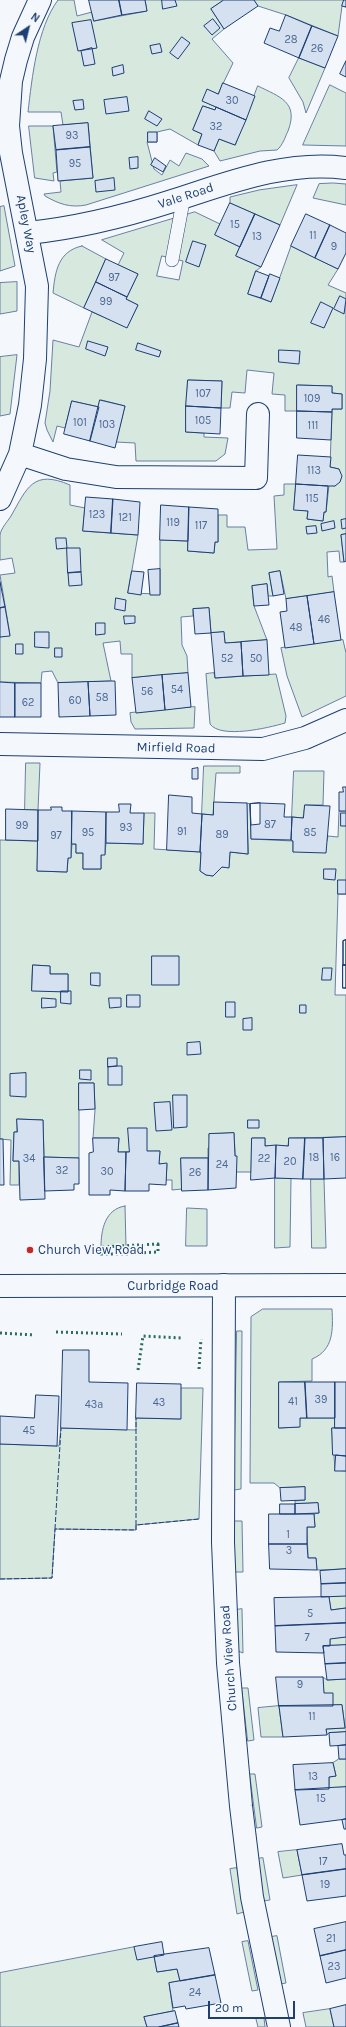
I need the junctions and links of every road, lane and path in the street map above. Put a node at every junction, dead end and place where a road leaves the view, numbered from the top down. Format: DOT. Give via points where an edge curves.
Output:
graph roads {
  1 [pos="40,0"];
  2 [pos="346,168"];
  3 [pos="180,198"];
  4 [pos="28,233"];
  5 [pos="172,260"];
  6 [pos="258,414"];
  7 [pos="20,454"];
  8 [pos="0,499"];
  9 [pos="346,720"];
  10 [pos="0,744"];
  11 [pos="224,1285"];
  12 [pos="346,1285"];
  13 [pos="0,1286"];
  14 [pos="279,2027"];
  1 -- 4 [label="street, Apley Way" via="19,49 11,81 9,105 11,153"];
  2 -- 3 [label="street, Vale Road" via="296,168 264,173"];
  3 -- 4 [label="street, Vale Road" via="83,226"];
  3 -- 5 [label="lane" via="182,208"];
  4 -- 7 [label="street, Apley Way" via="37,286 36,348 30,406"];
  6 -- 7 [label="street" via="256,478 116,477 66,469"];
  7 -- 8 [label="street, Apley Way"];
  9 -- 10 [label="street, Mirfield Road" via="305,738 263,749"];
  11 -- 12 [label="street, Curbridge Road"];
  11 -- 13 [label="street, Curbridge Road"];
  11 -- 14 [label="street, Church View Road" via="223,1542 228,1663 240,1806 252,1897"];
}
